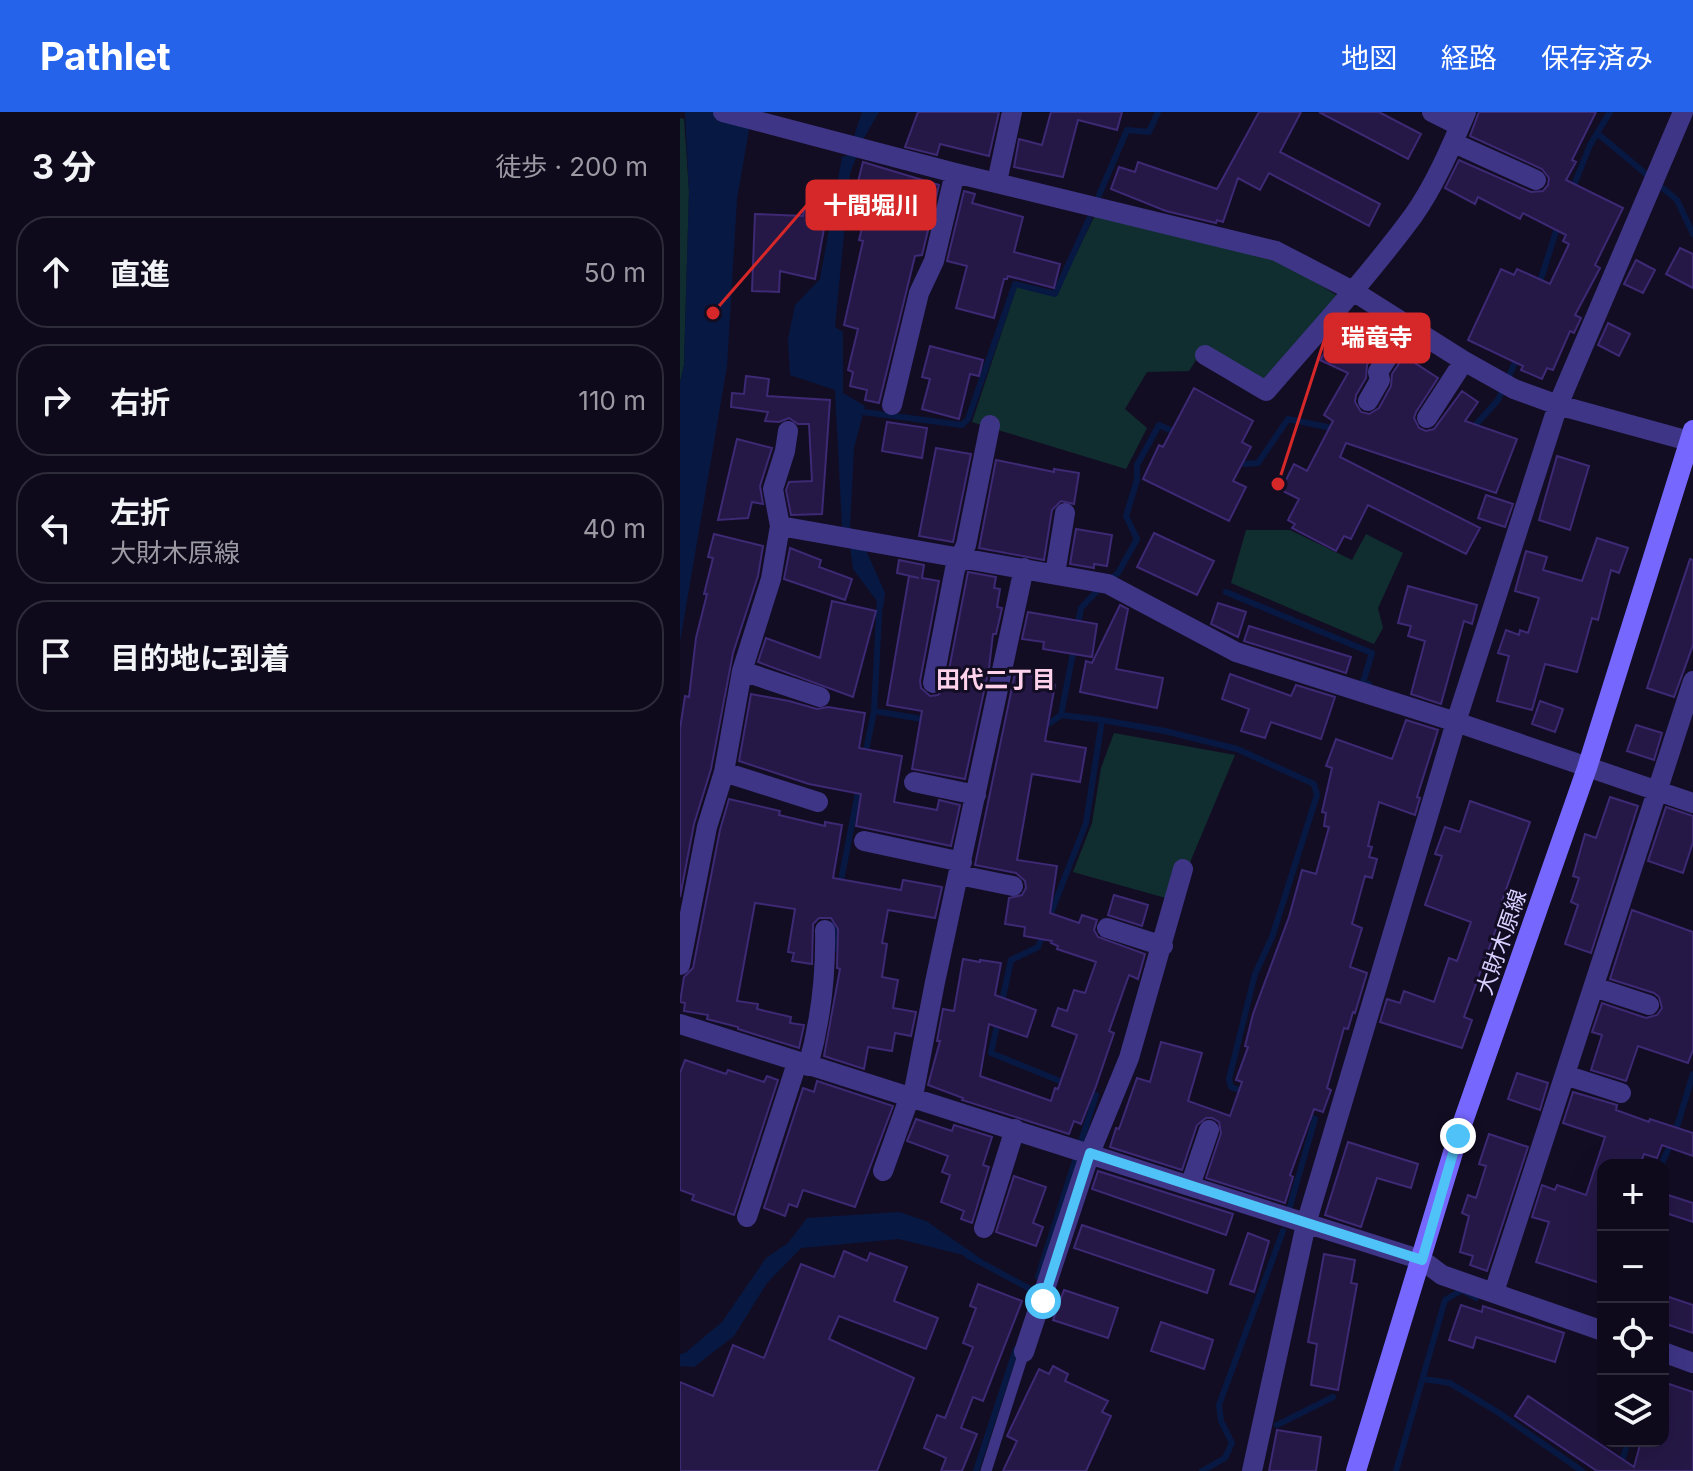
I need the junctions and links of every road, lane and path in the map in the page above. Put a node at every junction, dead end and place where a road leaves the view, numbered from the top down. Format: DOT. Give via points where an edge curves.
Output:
graph roads {
  1 [pos="723,112"];
  2 [pos="1012,112"];
  3 [pos="1432,112"];
  4 [pos="1683,112"];
  5 [pos="1460,127"];
  6 [pos="955,173"];
  7 [pos="1536,180"];
  8 [pos="997,182"];
  9 [pos="1353,291"];
  10 [pos="1408,326"];
  11 [pos="1205,355"];
  12 [pos="1464,361"];
  13 [pos="1368,401"];
  14 [pos="892,405"];
  15 [pos="1558,405"];
  16 [pos="1427,418"];
  17 [pos="990,425"];
  18 [pos="788,431"];
  19 [pos="1692,438"];
  20 [pos="1065,513"];
  21 [pos="780,526"];
  22 [pos="961,556"];
  23 [pos="1024,568"];
  24 [pos="1055,574"];
  25 [pos="742,671"];
  26 [pos="1693,681"];
  27 [pos="933,683"];
  28 [pos="820,697"];
  29 [pos="1456,722"];
  30 [pos="1587,768"];
  31 [pos="724,772"];
  32 [pos="914,782"];
  33 [pos="1659,792"];
  34 [pos="976,795"];
  35 [pos="818,802"];
  36 [pos="1693,803"];
  37 [pos="864,841"];
  38 [pos="960,869"];
  39 [pos="1183,869"];
  40 [pos="1013,886"];
  41 [pos="1107,928"];
  42 [pos="825,930"];
  43 [pos="1163,946"];
  44 [pos="680,965"];
  45 [pos="1594,987"];
  46 [pos="1649,1005"];
  47 [pos="681,1027"];
  48 [pos="802,1064"];
  49 [pos="1565,1075"];
  50 [pos="1621,1093"];
  51 [pos="913,1096"];
  52 [pos="1015,1129"];
  53 [pos="1209,1130"];
  54 [pos="1081,1150"];
  55 [pos="883,1171"];
  56 [pos="1190,1186"];
  57 [pos="747,1217"];
  58 [pos="1306,1224"];
  59 [pos="984,1228"];
  60 [pos="1422,1260"];
  61 [pos="1494,1292"];
  62 [pos="1597,1329"];
  63 [pos="1024,1352"];
  64 [pos="1669,1354"];
  65 [pos="1693,1363"];
  66 [pos="986,1471"];
  67 [pos="1252,1471"];
  68 [pos="1356,1471"];
  1 -- 6 [label="street"];
  2 -- 8 [label="street"];
  3 -- 5 [label="street"];
  4 -- 15 [label="street"];
  5 -- 7 [label="street"];
  5 -- 9 [label="street" via="1414,214"];
  6 -- 8 [label="street"];
  6 -- 14 [label="street"];
  8 -- 9 [label="street" via="1276,251"];
  9 -- 10 [label="street"];
  9 -- 11 [label="street" via="1266,391"];
  10 -- 12 [label="street"];
  10 -- 13 [label="street" via="1378,372 1380,380"];
  12 -- 15 [label="street"];
  12 -- 16 [label="street"];
  15 -- 19 [label="street"];
  15 -- 29 [label="street"];
  17 -- 22 [label="street"];
  18 -- 21 [label="street" via="773,489"];
  19 -- 30 [label="street, 大財木原線"];
  20 -- 24 [label="street"];
  21 -- 22 [label="street"];
  21 -- 25 [label="street" via="771,579"];
  22 -- 23 [label="street"];
  22 -- 27 [label="street"];
  23 -- 24 [label="street"];
  23 -- 34 [label="street"];
  24 -- 29 [label="street" via="1103,583 1236,652"];
  25 -- 28 [label="street"];
  25 -- 31 [label="street"];
  26 -- 33 [label="street"];
  29 -- 30 [label="street"];
  29 -- 58 [label="street"];
  30 -- 33 [label="street"];
  30 -- 60 [label="street, 大財木原線" via="1458,1136"];
  31 -- 35 [label="street"];
  31 -- 44 [label="street" via="707,827"];
  32 -- 34 [label="street"];
  33 -- 36 [label="street"];
  33 -- 45 [label="street"];
  34 -- 38 [label="street"];
  37 -- 38 [label="street"];
  38 -- 40 [label="street"];
  38 -- 51 [label="street"];
  39 -- 43 [label="street"];
  41 -- 43 [label="street"];
  42 -- 48 [label="street" via="826,978 817,1033"];
  43 -- 54 [label="street" via="1129,1058"];
  45 -- 46 [label="street"];
  45 -- 49 [label="street"];
  47 -- 48 [label="street"];
  48 -- 51 [label="street"];
  48 -- 57 [label="street"];
  49 -- 50 [label="street"];
  49 -- 61 [label="street"];
  51 -- 52 [label="street"];
  51 -- 55 [label="street"];
  52 -- 54 [label="street"];
  52 -- 59 [label="street"];
  53 -- 56 [label="street"];
  54 -- 56 [label="street"];
  54 -- 63 [label="street"];
  56 -- 58 [label="street"];
  58 -- 60 [label="street"];
  58 -- 67 [label="street"];
  60 -- 61 [label="street" via="1442,1275"];
  60 -- 68 [label="street, 大財木原線"];
  61 -- 62 [label="street"];
  63 -- 66 [label="lane"];
  64 -- 65 [label="street"];
}
